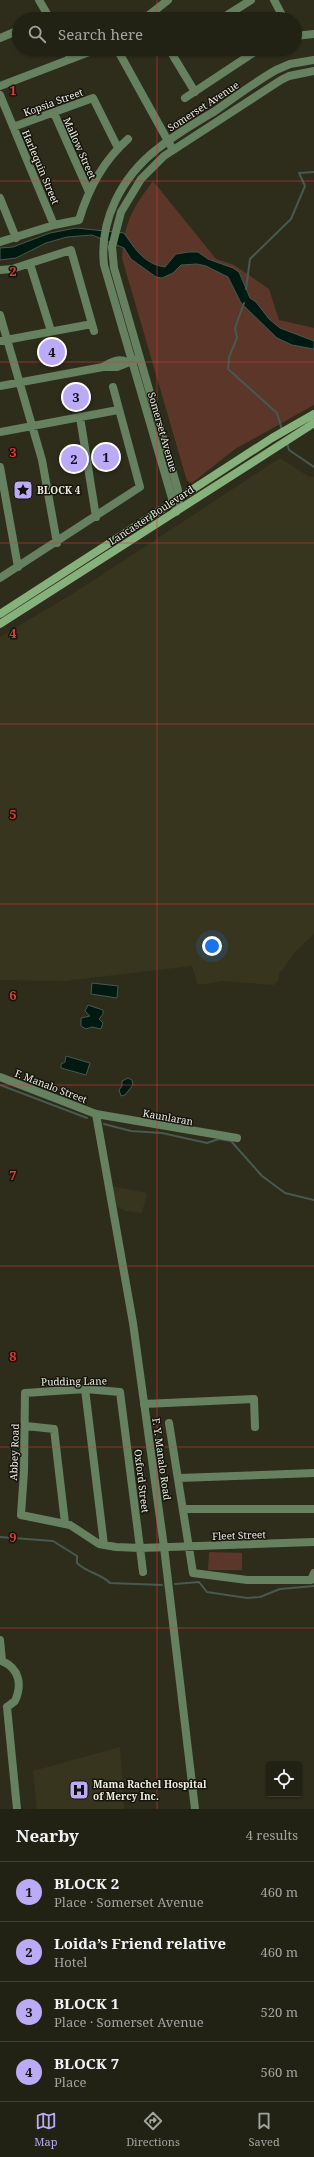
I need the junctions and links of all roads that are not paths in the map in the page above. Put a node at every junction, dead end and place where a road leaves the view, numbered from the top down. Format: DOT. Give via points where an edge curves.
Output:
graph roads {
  1 [pos="39,0"];
  2 [pos="168,0"];
  3 [pos="251,0"];
  4 [pos="274,0"];
  5 [pos="46,12"];
  6 [pos="153,12"];
  7 [pos="232,12"];
  8 [pos="280,12"];
  9 [pos="12,33"];
  10 [pos="314,34"];
  11 [pos="302,35"];
  12 [pos="0,38"];
  13 [pos="70,56"];
  14 [pos="79,56"];
  15 [pos="121,56"];
  16 [pos="173,56"];
  17 [pos="249,56"];
  18 [pos="71,59"];
  19 [pos="314,60"];
  20 [pos="314,71"];
  21 [pos="0,86"];
  22 [pos="195,92"];
  23 [pos="0,95"];
  24 [pos="185,98"];
  25 [pos="54,113"];
  26 [pos="13,127"];
  27 [pos="128,139"];
  28 [pos="168,141"];
  29 [pos="118,148"];
  30 [pos="173,150"];
  31 [pos="89,192"];
  32 [pos="0,198"];
  33 [pos="54,225"];
  34 [pos="16,238"];
  35 [pos="0,242"];
  36 [pos="30,264"];
  37 [pos="0,270"];
  38 [pos="0,315"];
  39 [pos="51,331"];
  40 [pos="3,340"];
  41 [pos="133,360"];
  42 [pos="20,382"];
  43 [pos="0,386"];
  44 [pos="113,387"];
  45 [pos="118,410"];
  46 [pos="314,414"];
  47 [pos="80,418"];
  48 [pos="314,423"];
  49 [pos="32,426"];
  50 [pos="283,431"];
  51 [pos="0,432"];
  52 [pos="288,439"];
  53 [pos="0,467"];
  54 [pos="180,498"];
  55 [pos="172,503"];
  56 [pos="176,512"];
  57 [pos="96,516"];
  58 [pos="57,542"];
  59 [pos="18,567"];
  60 [pos="0,578"];
  61 [pos="0,614"];
  62 [pos="0,624"];
  63 [pos="0,1078"];
  64 [pos="96,1114"];
  65 [pos="236,1138"];
  66 [pos="85,1389"];
  67 [pos="28,1392"];
  68 [pos="120,1392"];
  69 [pos="144,1404"];
  70 [pos="169,1423"];
  71 [pos="26,1426"];
  72 [pos="255,1427"];
  73 [pos="314,1473"];
  74 [pos="179,1478"];
  75 [pos="314,1509"];
  76 [pos="183,1510"];
  77 [pos="65,1523"];
  78 [pos="314,1542"];
  79 [pos="104,1545"];
  80 [pos="189,1546"];
  81 [pos="164,1547"];
  82 [pos="140,1548"];
  83 [pos="143,1572"];
  84 [pos="314,1572"];
  85 [pos="0,1640"];
  86 [pos="1,1662"];
  87 [pos="4,1706"];
  88 [pos="17,1809"];
  89 [pos="195,1809"];
  1 -- 5 [label="street"];
  2 -- 6 [label="street"];
  3 -- 7 [label="street"];
  4 -- 8 [label="street"];
  9 -- 12 [label="street"];
  10 -- 11 [label="street"];
  13 -- 18 [label="street"];
  14 -- 18 [label="street"];
  15 -- 28 [label="street"];
  16 -- 22 [label="street"];
  17 -- 22 [label="street"];
  18 -- 21 [label="street"];
  19 -- 28 [label="street, Somerset Avenue" via="290,64 276,70"];
  20 -- 30 [label="street, Somerset Avenue" via="281,80"];
  22 -- 24 [label="street"];
  23 -- 26 [label="street, Harlequin Street"];
  25 -- 26 [label="street, Kopsia Street"];
  25 -- 29 [label="street, Kopsia Street" via="93,98"];
  25 -- 31 [label="street, Mallow Street"];
  26 -- 33 [label="street, Harlequin Street"];
  27 -- 29 [label="street"];
  28 -- 30 [label="street"];
  28 -- 41 [label="street, Somerset Avenue" via="150,154 127,180 116,198 106,225 103,243 104,265"];
  29 -- 31 [label="street"];
  30 -- 41 [label="street, Somerset Avenue" via="152,167 135,186 125,203 112,245 114,268"];
  31 -- 33 [label="street" via="79,220"];
  32 -- 34 [label="street"];
  33 -- 34 [label="street"];
  34 -- 35 [label="street"];
  36 -- 37 [label="street"];
  36 -- 39 [label="street"];
  36 -- 39 [label="street" via="71,250 93,328"];
  38 -- 40 [label="street"];
  39 -- 40 [label="street"];
  40 -- 42 [label="street"];
  41 -- 42 [label="street" via="111,369 103,367"];
  41 -- 54 [label="street, Somerset Avenue"];
  41 -- 55 [label="street, Somerset Avenue"];
  42 -- 43 [label="street"];
  42 -- 49 [label="street"];
  44 -- 45 [label="street"];
  45 -- 47 [label="street"];
  45 -- 57 [label="street" via="140,488"];
  46 -- 50 [label="main road, Lancaster Boulevard"];
  47 -- 49 [label="street"];
  47 -- 57 [label="street"];
  48 -- 52 [label="main road, Lancaster Boulevard"];
  49 -- 51 [label="street"];
  49 -- 58 [label="street" via="42,460"];
  50 -- 52 [label="main road"];
  50 -- 54 [label="main road, Lancaster Boulevard"];
  52 -- 56 [label="main road, Lancaster Boulevard"];
  53 -- 59 [label="street"];
  54 -- 55 [label="main road, Lancaster Boulevard"];
  54 -- 56 [label="street"];
  55 -- 56 [label="street, Somerset Avenue"];
  55 -- 61 [label="main road, Lancaster Boulevard"];
  56 -- 62 [label="main road, Lancaster Boulevard"];
  57 -- 58 [label="street"];
  58 -- 59 [label="street"];
  59 -- 60 [label="street"];
  63 -- 64 [label="street, F. Manalo Street"];
  64 -- 65 [label="street, Kaunlaran"];
  64 -- 69 [label="street, F. Y. Manalo Road" via="133,1323"];
  66 -- 67 [label="street, Pudding Lane"];
  66 -- 68 [label="street, Pudding Lane"];
  66 -- 79 [label="street"];
  67 -- 71 [label="street, Abbey Road" via="24,1394"];
  68 -- 82 [label="street, Oxford Street"];
  69 -- 72 [label="street" via="254,1399"];
  69 -- 81 [label="street, F. Y. Manalo Road"];
  70 -- 74 [label="street"];
  71 -- 77 [label="street" via="54,1429"];
  71 -- 77 [label="street, Abbey Road" via="21,1515"];
  73 -- 74 [label="street"];
  74 -- 76 [label="street"];
  75 -- 76 [label="street"];
  76 -- 80 [label="street"];
  77 -- 79 [label="street" via="76,1527 94,1542"];
  78 -- 80 [label="street, Fleet Street"];
  79 -- 82 [label="street, Fleet Street"];
  80 -- 81 [label="street, Fleet Street"];
  80 -- 84 [label="street" via="193,1573 243,1580 311,1580"];
  81 -- 82 [label="street, Fleet Street"];
  81 -- 89 [label="street, F. Y. Manalo Road"];
  82 -- 83 [label="street, Oxford Street"];
  85 -- 86 [label="street"];
  86 -- 87 [label="street" via="13,1668 19,1683 15,1702"];
  87 -- 88 [label="street"];
}
